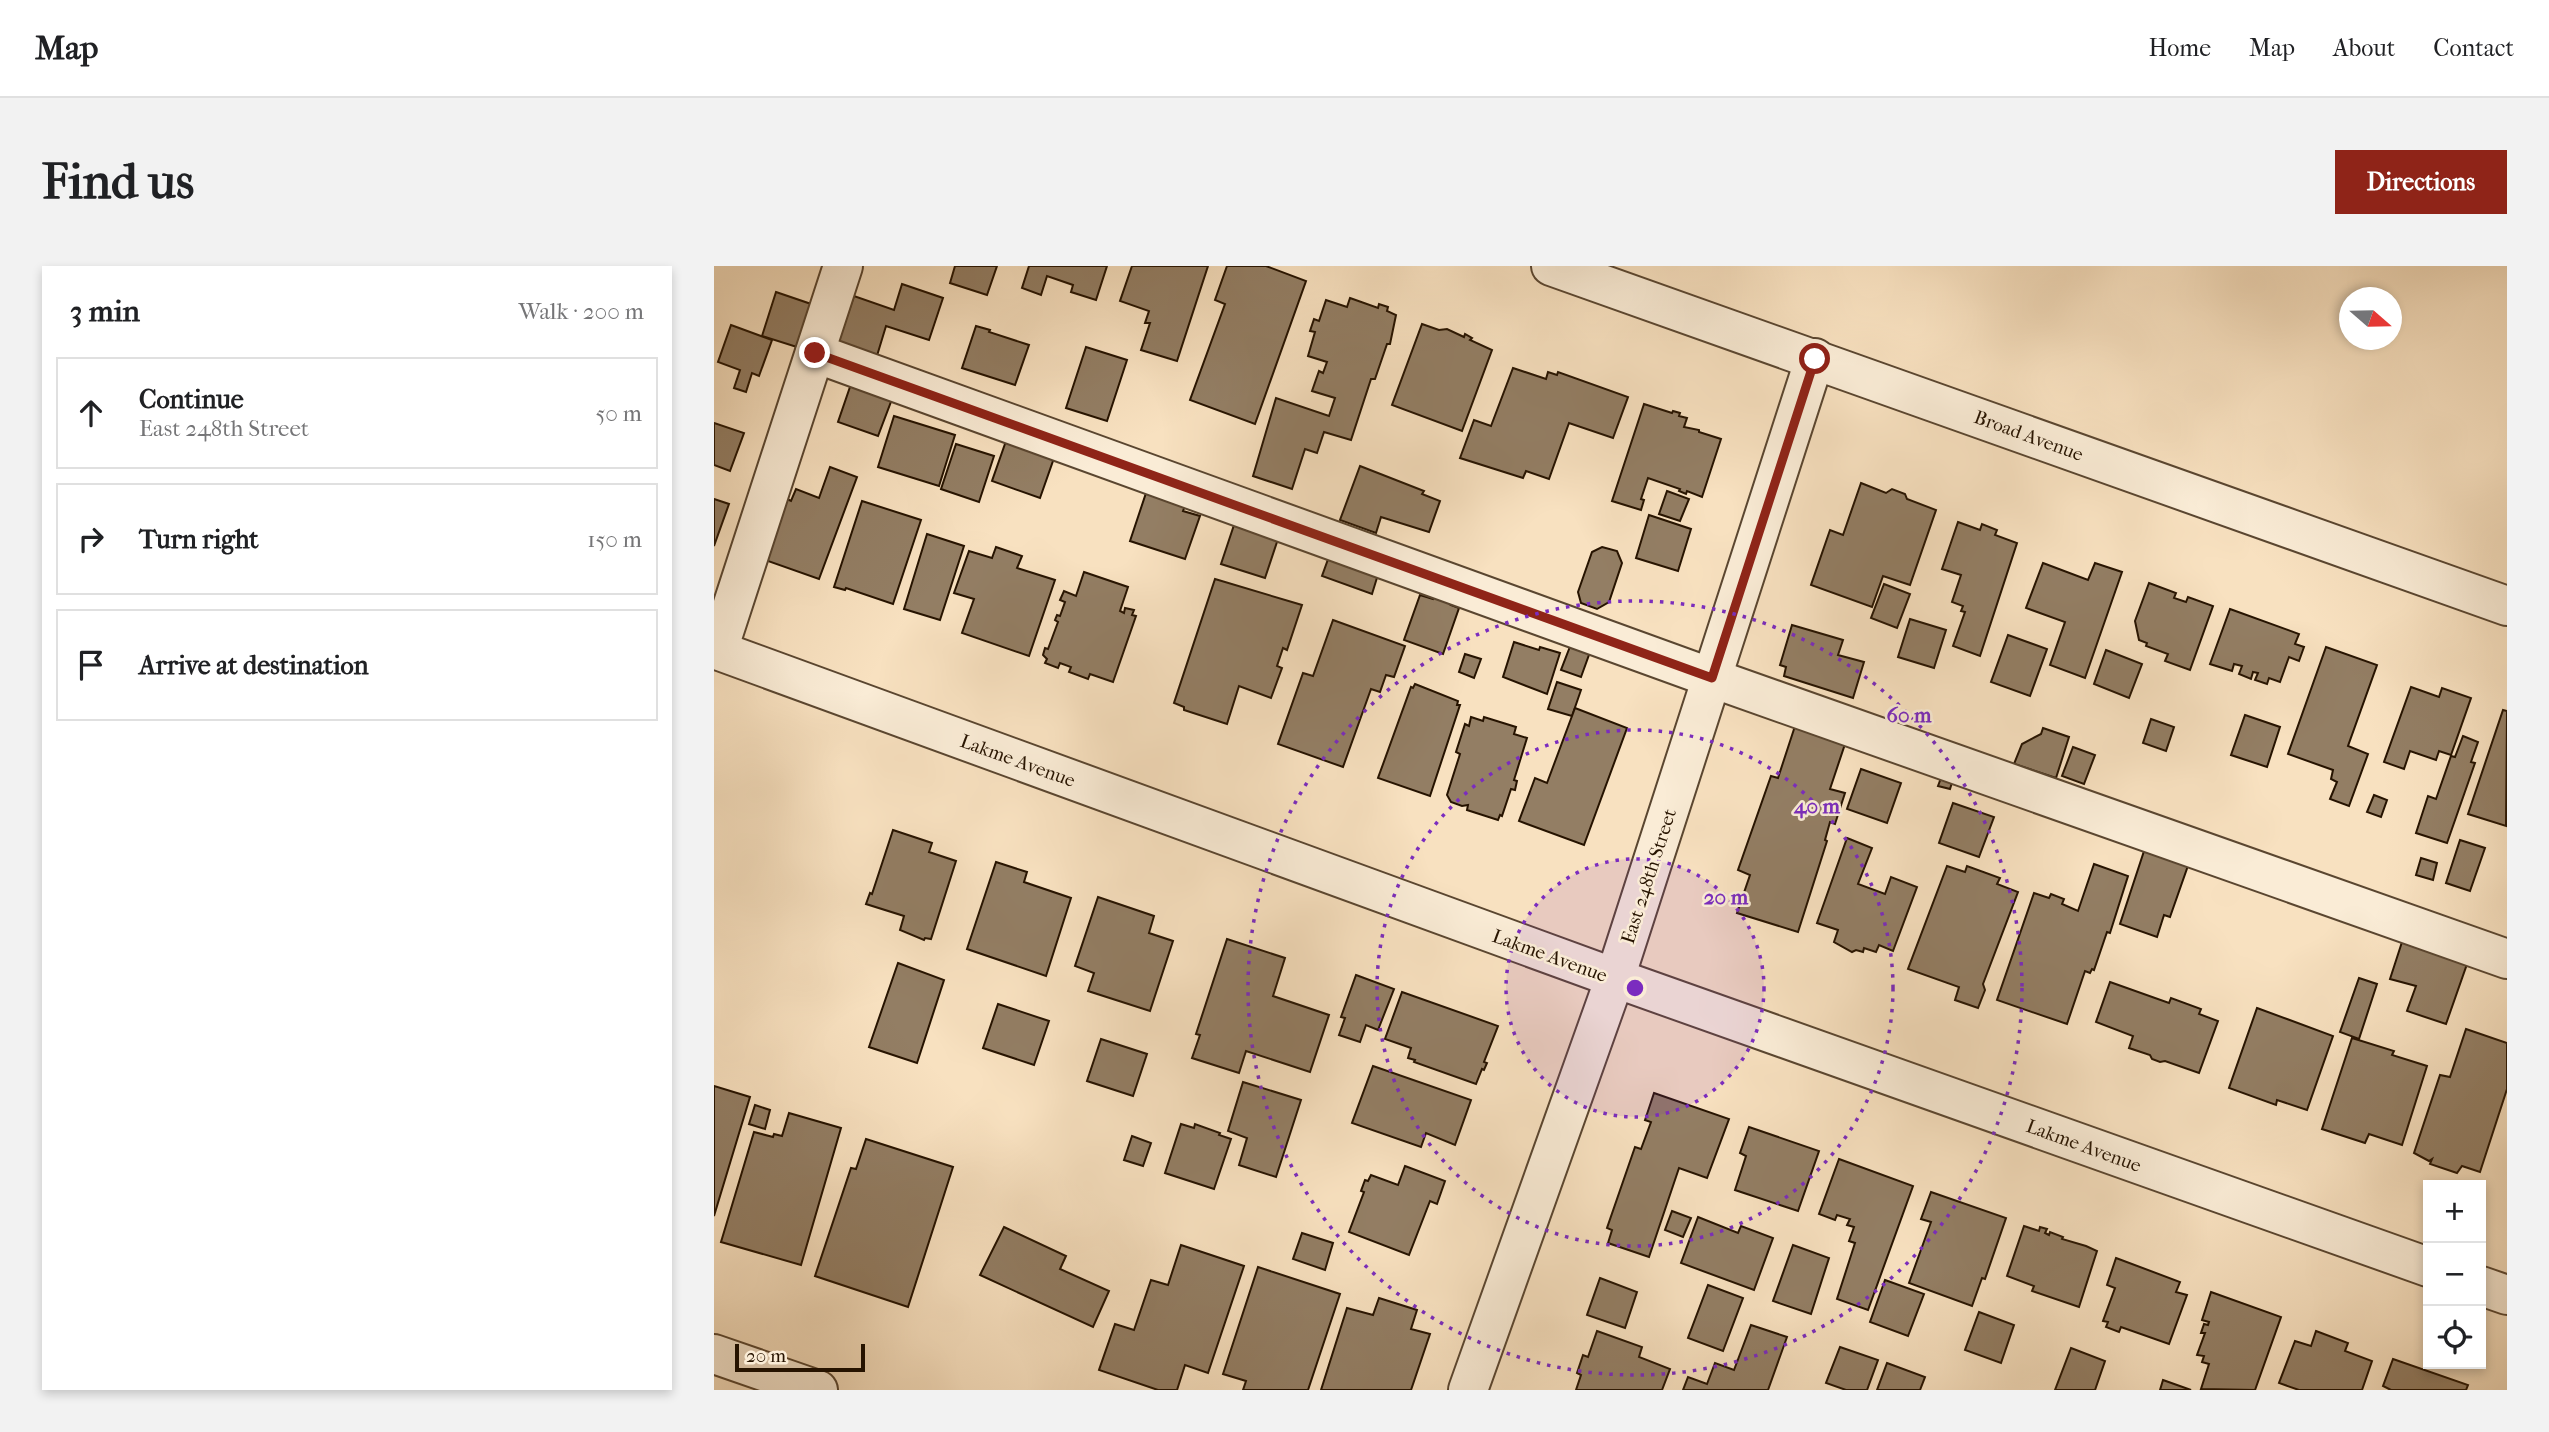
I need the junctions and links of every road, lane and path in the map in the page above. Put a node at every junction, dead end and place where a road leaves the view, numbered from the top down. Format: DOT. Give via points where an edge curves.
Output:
graph roads {
  1 [pos="843,266"];
  2 [pos="1551,266"];
  3 [pos="815,353"];
  4 [pos="1815,359"];
  5 [pos="2507,606"];
  6 [pos="716,650"];
  7 [pos="1712,678"];
  8 [pos="2507,959"];
  9 [pos="1615,978"];
  10 [pos="2423,1265"];
  11 [pos="2486,1288"];
  12 [pos="2507,1295"];
  13 [pos="714,1354"];
  14 [pos="818,1390"];
  15 [pos="1468,1390"];
  1 -- 3 [label="street"];
  2 -- 4 [label="street, Broad Avenue"];
  3 -- 6 [label="street"];
  3 -- 7 [label="street"];
  4 -- 5 [label="street, Broad Avenue"];
  4 -- 7 [label="street, East 248th Street"];
  6 -- 9 [label="street, Lakme Avenue"];
  7 -- 8 [label="street"];
  7 -- 9 [label="street, East 248th Street"];
  9 -- 10 [label="street, Lakme Avenue"];
  9 -- 15 [label="street, East 248th Street"];
  11 -- 12 [label="street"];
  13 -- 14 [label="street"];
}
